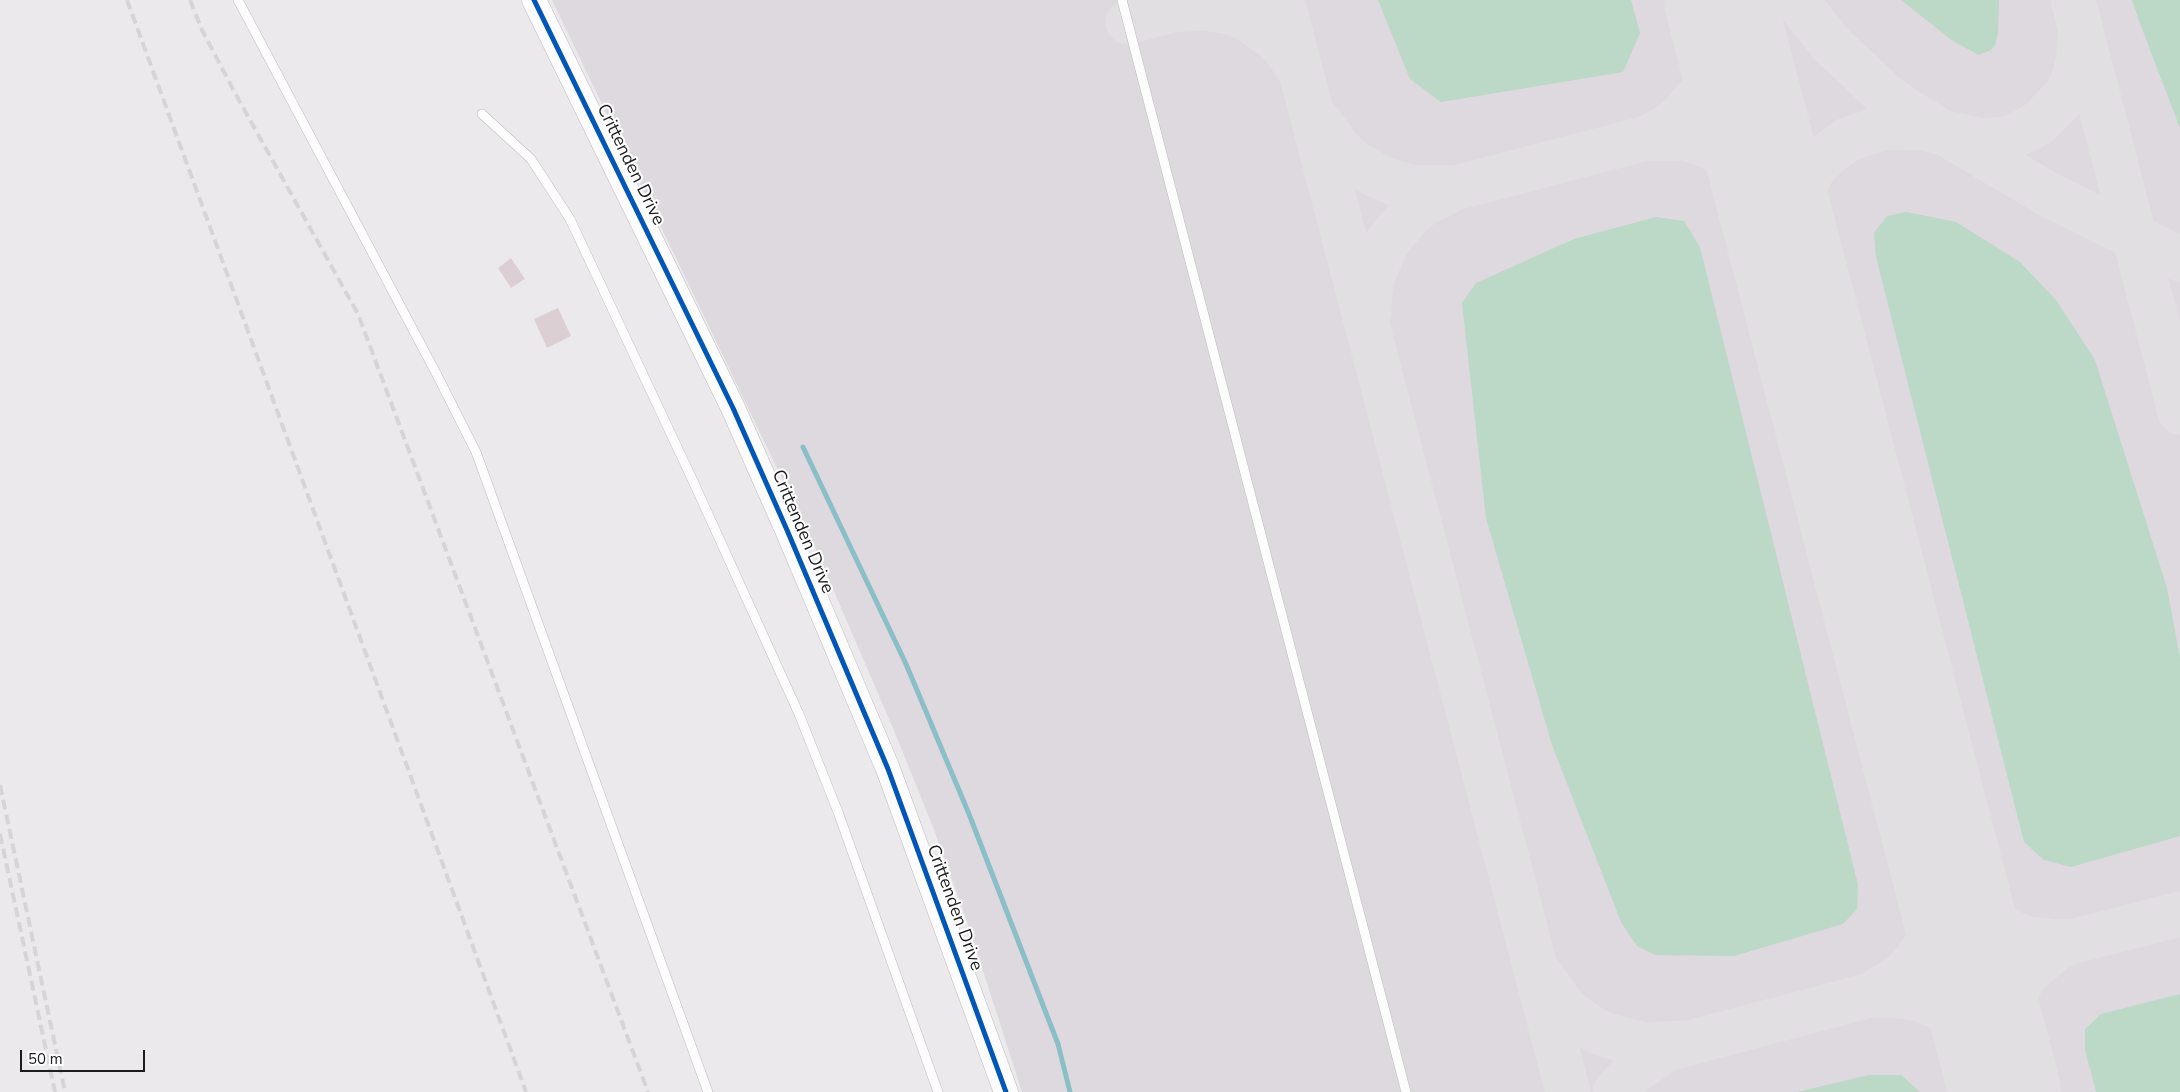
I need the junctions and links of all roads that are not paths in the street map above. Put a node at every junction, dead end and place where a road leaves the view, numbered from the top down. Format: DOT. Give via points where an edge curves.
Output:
graph roads {
  1 [pos="238,0"];
  2 [pos="534,0"];
  3 [pos="1122,0"];
  4 [pos="482,114"];
  5 [pos="708,1092"];
  6 [pos="938,1092"];
  7 [pos="1006,1092"];
  8 [pos="1406,1092"];
  1 -- 5 [label="lane" via="476,452"];
  2 -- 7 [label="street, Crittenden Drive" via="733,408 787,530 888,770"];
  3 -- 8 [label="lane"];
  4 -- 6 [label="lane" via="531,160 570,219 697,490 799,714 838,812"];
}
